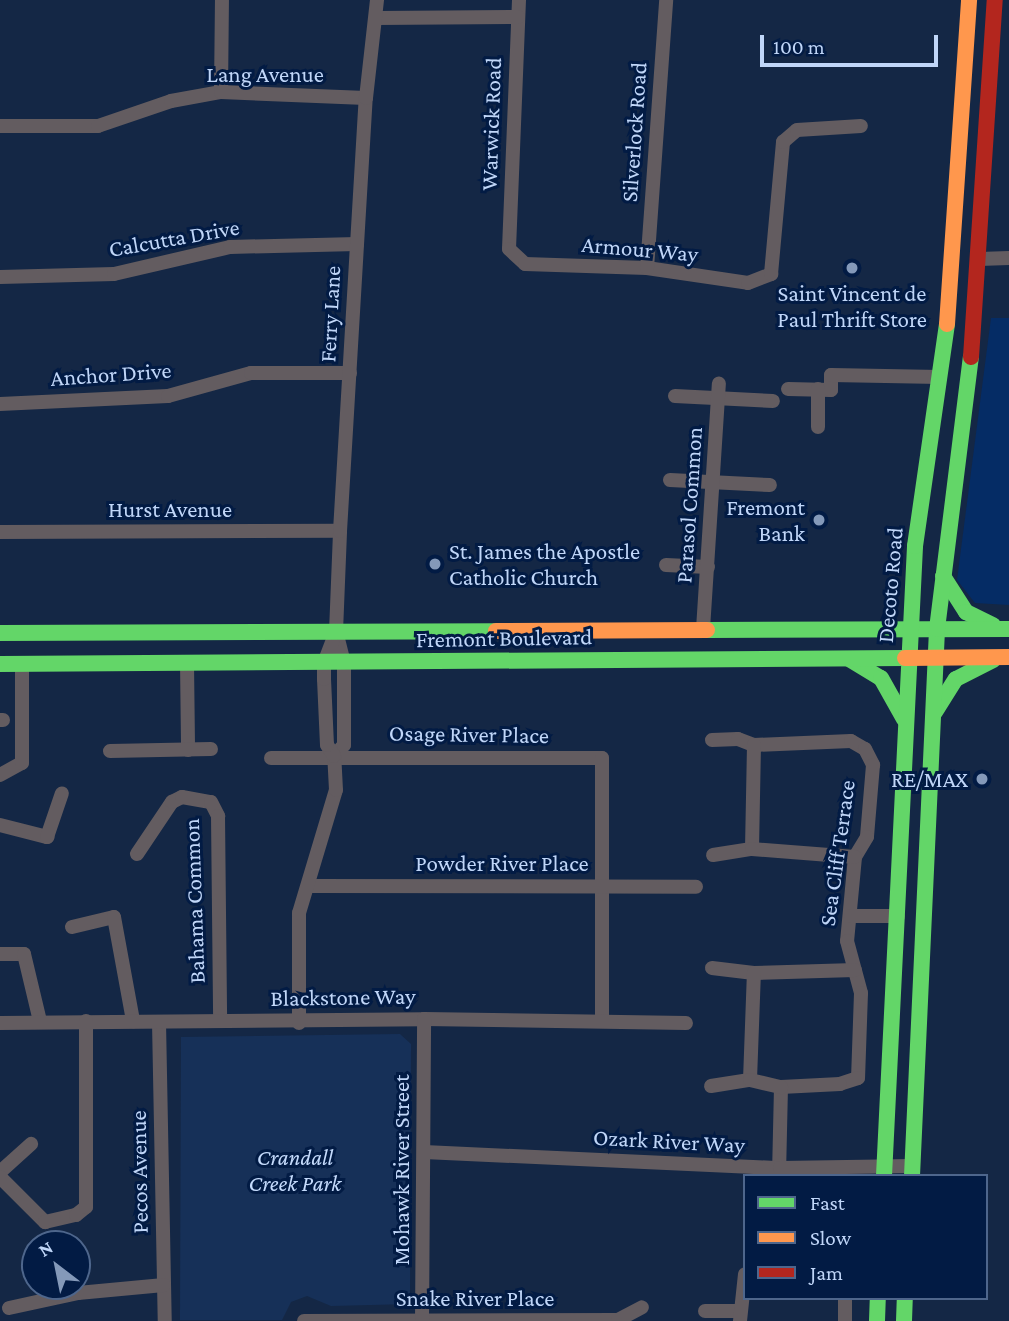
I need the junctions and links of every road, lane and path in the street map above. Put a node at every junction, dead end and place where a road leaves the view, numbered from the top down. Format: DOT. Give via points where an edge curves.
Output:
graph roads {
  1 [pos="222,0"];
  2 [pos="377,0"];
  3 [pos="519,0"];
  4 [pos="666,0"];
  5 [pos="968,0"];
  6 [pos="996,0"];
  7 [pos="518,17"];
  8 [pos="377,18"];
  9 [pos="222,92"];
  10 [pos="366,98"];
  11 [pos="0,126"];
  12 [pos="861,126"];
  13 [pos="357,244"];
  14 [pos="509,249"];
  15 [pos="1009,258"];
  16 [pos="979,259"];
  17 [pos="647,268"];
  18 [pos="0,278"];
  19 [pos="350,373"];
  20 [pos="940,377"];
  21 [pos="789,389"];
  22 [pos="818,389"];
  23 [pos="719,391"];
  24 [pos="675,396"];
  25 [pos="773,401"];
  26 [pos="0,404"];
  27 [pos="818,427"];
  28 [pos="670,481"];
  29 [pos="713,482"];
  30 [pos="771,485"];
  31 [pos="340,531"];
  32 [pos="0,532"];
  33 [pos="666,565"];
  34 [pos="708,567"];
  35 [pos="942,574"];
  36 [pos="909,628"];
  37 [pos="703,629"];
  38 [pos="937,629"];
  39 [pos="1006,629"];
  40 [pos="336,632"];
  41 [pos="0,633"];
  42 [pos="846,657"];
  43 [pos="907,657"];
  44 [pos="936,657"];
  45 [pos="1004,657"];
  46 [pos="22,663"];
  47 [pos="187,663"];
  48 [pos="324,663"];
  49 [pos="344,663"];
  50 [pos="0,664"];
  51 [pos="933,715"];
  52 [pos="905,721"];
  53 [pos="712,740"];
  54 [pos="754,745"];
  55 [pos="188,750"];
  56 [pos="211,750"];
  57 [pos="110,751"];
  58 [pos="334,756"];
  59 [pos="271,758"];
  60 [pos="0,775"];
  61 [pos="62,793"];
  62 [pos="0,825"];
  63 [pos="752,849"];
  64 [pos="137,854"];
  65 [pos="713,855"];
  66 [pos="855,857"];
  67 [pos="308,886"];
  68 [pos="604,886"];
  69 [pos="696,887"];
  70 [pos="851,916"];
  71 [pos="898,916"];
  72 [pos="72,927"];
  73 [pos="0,954"];
  74 [pos="712,968"];
  75 [pos="855,970"];
  76 [pos="754,973"];
  77 [pos="424,1019"];
  78 [pos="602,1019"];
  79 [pos="220,1020"];
  80 [pos="40,1021"];
  81 [pos="86,1021"];
  82 [pos="133,1021"];
  83 [pos="159,1022"];
  84 [pos="0,1023"];
  85 [pos="299,1023"];
  86 [pos="686,1023"];
  87 [pos="750,1080"];
  88 [pos="711,1087"];
  89 [pos="781,1087"];
  90 [pos="31,1144"];
  91 [pos="424,1152"];
  92 [pos="885,1171"];
  93 [pos="912,1171"];
  94 [pos="0,1172"];
  95 [pos="780,1172"];
  96 [pos="0,1177"];
  97 [pos="164,1285"];
  98 [pos="743,1291"];
  99 [pos="845,1300"];
  100 [pos="878,1300"];
  101 [pos="905,1300"];
  102 [pos="642,1307"];
  103 [pos="9,1308"];
  104 [pos="705,1311"];
  105 [pos="740,1316"];
  106 [pos="304,1320"];
  107 [pos="165,1321"];
  108 [pos="422,1321"];
  109 [pos="845,1321"];
  110 [pos="877,1321"];
  111 [pos="904,1321"];
  1 -- 9 [label="street"];
  2 -- 8 [label="street, Ferry Lane"];
  3 -- 7 [label="street, Warwick Road"];
  4 -- 17 [label="street, Silverlock Road"];
  5 -- 20 [label="main road, Decoto Road"];
  6 -- 16 [label="main road"];
  7 -- 8 [label="street"];
  7 -- 14 [label="street, Warwick Road"];
  8 -- 10 [label="street, Ferry Lane"];
  9 -- 10 [label="street, Lang Avenue"];
  9 -- 11 [label="street, Lang Avenue" via="171,101 98,126"];
  10 -- 13 [label="street, Ferry Lane"];
  12 -- 17 [label="street, Armour Way" via="797,131 783,142 771,274 748,283"];
  13 -- 18 [label="street, Calcutta Drive" via="230,247 114,274"];
  13 -- 19 [label="street, Ferry Lane"];
  14 -- 17 [label="street, Armour Way" via="525,264"];
  15 -- 16 [label="street"];
  16 -- 35 [label="main road"];
  19 -- 26 [label="street, Anchor Drive" via="251,373 168,396"];
  19 -- 31 [label="street, Ferry Lane"];
  20 -- 22 [label="street" via="831,375 831,390"];
  20 -- 36 [label="main road, Decoto Road" via="921,489"];
  21 -- 22 [label="street"];
  22 -- 27 [label="street"];
  23 -- 24 [label="street"];
  23 -- 25 [label="street"];
  23 -- 29 [label="street, Parasol Common"];
  28 -- 29 [label="street"];
  29 -- 30 [label="street"];
  29 -- 34 [label="street, Parasol Common"];
  31 -- 32 [label="street, Hurst Avenue"];
  31 -- 40 [label="street, Ferry Lane"];
  33 -- 34 [label="street"];
  34 -- 37 [label="street, Parasol Common"];
  35 -- 38 [label="main road"];
  35 -- 39 [label="main road" via="950,594 966,612"];
  36 -- 37 [label="main road, Fremont Boulevard"];
  36 -- 38 [label="main road, Fremont Boulevard"];
  36 -- 43 [label="main road, Decoto Road"];
  37 -- 40 [label="main road, Fremont Boulevard"];
  38 -- 39 [label="main road, Fremont Boulevard"];
  38 -- 44 [label="main road"];
  40 -- 41 [label="main road, Fremont Boulevard"];
  40 -- 48 [label="street, Ferry Lane"];
  40 -- 49 [label="street, Ferry Lane"];
  42 -- 43 [label="main road, Fremont Boulevard"];
  42 -- 49 [label="main road, Fremont Boulevard"];
  42 -- 52 [label="main road" via="881,678"];
  43 -- 44 [label="main road, Fremont Boulevard"];
  43 -- 52 [label="main road, Decoto Road"];
  44 -- 45 [label="main road, Fremont Boulevard"];
  44 -- 51 [label="main road"];
  45 -- 51 [label="main road" via="956,679"];
  46 -- 47 [label="main road, Fremont Boulevard"];
  46 -- 50 [label="main road, Fremont Boulevard"];
  46 -- 60 [label="street" via="22,763"];
  47 -- 48 [label="main road, Fremont Boulevard"];
  47 -- 55 [label="street"];
  48 -- 49 [label="main road, Fremont Boulevard"];
  48 -- 58 [label="street, Ferry Lane" via="327,745"];
  49 -- 58 [label="street, Ferry Lane" via="344,745"];
  51 -- 93 [label="main road"];
  52 -- 71 [label="main road, Decoto Road"];
  53 -- 54 [label="street, Sea Cliff Terrace" via="738,739"];
  54 -- 63 [label="street"];
  54 -- 66 [label="street, Sea Cliff Terrace" via="810,739 851,741 865,749 873,765 867,838"];
  55 -- 56 [label="street"];
  55 -- 57 [label="street"];
  58 -- 59 [label="street, Osage River Place"];
  58 -- 67 [label="street, Ferry Lane" via="336,790"];
  58 -- 68 [label="street, Osage River Place" via="602,758"];
  61 -- 62 [label="street" via="47,838"];
  63 -- 65 [label="street"];
  63 -- 66 [label="street"];
  64 -- 79 [label="street, Bahama Common" via="172,802 182,797 211,802 218,816"];
  66 -- 70 [label="street, Sea Cliff Terrace"];
  67 -- 68 [label="street, Powder River Place"];
  67 -- 85 [label="street, Ferry Lane" via="299,913"];
  68 -- 69 [label="street, Powder River Place"];
  68 -- 78 [label="street"];
  70 -- 71 [label="street"];
  70 -- 75 [label="street, Sea Cliff Terrace" via="847,941"];
  71 -- 92 [label="main road, Decoto Road"];
  72 -- 82 [label="street" via="114,917"];
  73 -- 80 [label="street" via="24,954"];
  74 -- 76 [label="street"];
  75 -- 76 [label="street"];
  75 -- 89 [label="street, Sea Cliff Terrace" via="861,993 858,1078 840,1084"];
  76 -- 87 [label="street"];
  77 -- 78 [label="street, Blackstone Way"];
  77 -- 85 [label="street, Blackstone Way"];
  77 -- 91 [label="street, Mohawk River Street"];
  78 -- 86 [label="street, Blackstone Way"];
  79 -- 83 [label="street, Blackstone Way"];
  79 -- 85 [label="street, Blackstone Way"];
  80 -- 81 [label="street, Blackstone Way"];
  80 -- 84 [label="street, Blackstone Way"];
  81 -- 82 [label="street, Blackstone Way"];
  81 -- 96 [label="street" via="86,1207 76,1215 45,1222"];
  82 -- 83 [label="street, Blackstone Way"];
  83 -- 97 [label="street, Pecos Avenue"];
  87 -- 88 [label="street"];
  87 -- 89 [label="street"];
  89 -- 95 [label="street"];
  90 -- 94 [label="street"];
  91 -- 95 [label="street, Ozark River Way"];
  91 -- 108 [label="street, Mohawk River Street"];
  92 -- 93 [label="street, Ozark River Way"];
  92 -- 95 [label="street, Ozark River Way"];
  97 -- 103 [label="street" via="78,1293"];
  97 -- 107 [label="street, Pecos Avenue"];
  98 -- 105 [label="street"];
  99 -- 109 [label="street"];
  100 -- 110 [label="main road"];
  101 -- 111 [label="main road"];
  102 -- 108 [label="street, Snake River Place" via="618,1320"];
  104 -- 105 [label="street"];
  106 -- 108 [label="street, Snake River Place"];
}
